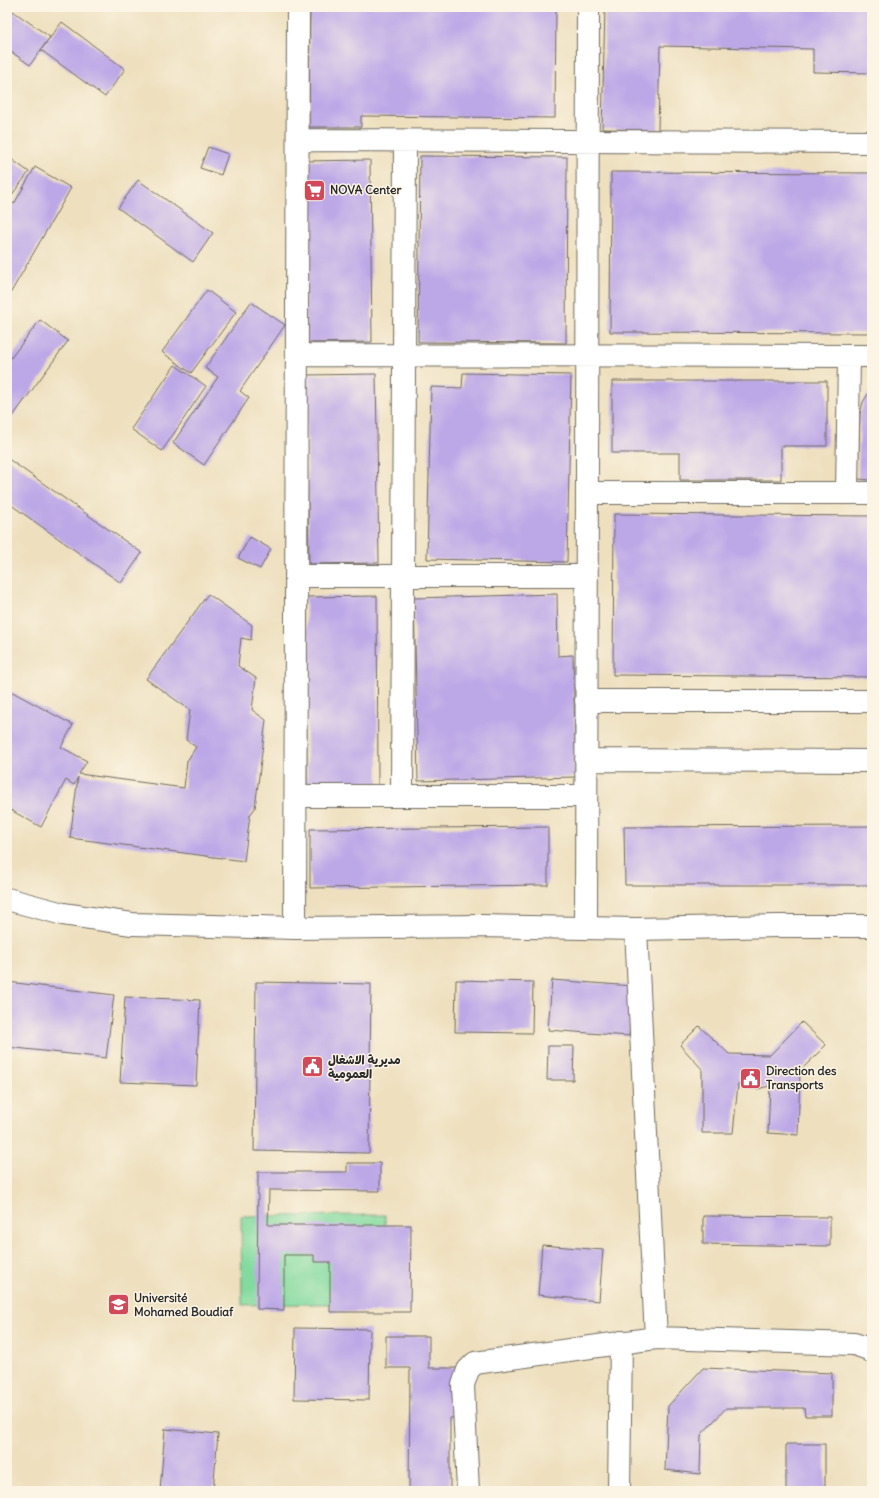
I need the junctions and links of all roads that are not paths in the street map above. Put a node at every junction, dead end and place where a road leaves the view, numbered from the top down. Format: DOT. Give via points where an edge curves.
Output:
graph roads {
  1 [pos="298,7"];
  2 [pos="588,7"];
  3 [pos="298,140"];
  4 [pos="405,141"];
  5 [pos="588,141"];
  6 [pos="872,142"];
  7 [pos="297,355"];
  8 [pos="404,355"];
  9 [pos="587,356"];
  10 [pos="849,356"];
  11 [pos="872,356"];
  12 [pos="587,493"];
  13 [pos="847,493"];
  14 [pos="872,493"];
  15 [pos="296,576"];
  16 [pos="403,576"];
  17 [pos="586,576"];
  18 [pos="586,701"];
  19 [pos="872,701"];
  20 [pos="586,760"];
  21 [pos="872,761"];
  22 [pos="296,796"];
  23 [pos="402,796"];
  24 [pos="586,796"];
  25 [pos="7,899"];
  26 [pos="872,926"];
  27 [pos="296,928"];
  28 [pos="586,928"];
  29 [pos="636,929"];
  30 [pos="656,1338"];
  31 [pos="621,1342"];
  32 [pos="872,1352"];
  33 [pos="468,1491"];
  34 [pos="619,1491"];
  1 -- 3 [label="street"];
  2 -- 5 [label="street"];
  3 -- 4 [label="street"];
  3 -- 7 [label="street"];
  4 -- 5 [label="street"];
  4 -- 8 [label="street"];
  5 -- 6 [label="street"];
  5 -- 9 [label="street"];
  7 -- 8 [label="street"];
  7 -- 15 [label="street"];
  8 -- 9 [label="street"];
  8 -- 16 [label="street"];
  9 -- 10 [label="street"];
  9 -- 12 [label="street"];
  10 -- 11 [label="street"];
  10 -- 13 [label="street"];
  12 -- 13 [label="street"];
  12 -- 17 [label="street"];
  13 -- 14 [label="street"];
  15 -- 16 [label="street"];
  15 -- 22 [label="street"];
  16 -- 17 [label="street"];
  16 -- 23 [label="street"];
  17 -- 18 [label="street"];
  18 -- 19 [label="street"];
  18 -- 20 [label="street"];
  20 -- 21 [label="street"];
  20 -- 24 [label="street"];
  22 -- 23 [label="street"];
  22 -- 27 [label="street"];
  23 -- 24 [label="street"];
  24 -- 28 [label="street"];
  25 -- 27 [label="street" via="63,914 132,924"];
  26 -- 29 [label="street"];
  27 -- 28 [label="street"];
  28 -- 29 [label="street"];
  29 -- 30 [label="street"];
  30 -- 31 [label="street"];
  30 -- 32 [label="street" via="854,1344"];
  31 -- 33 [label="street" via="475,1362 468,1370 463,1385"];
  31 -- 34 [label="street"];
}
